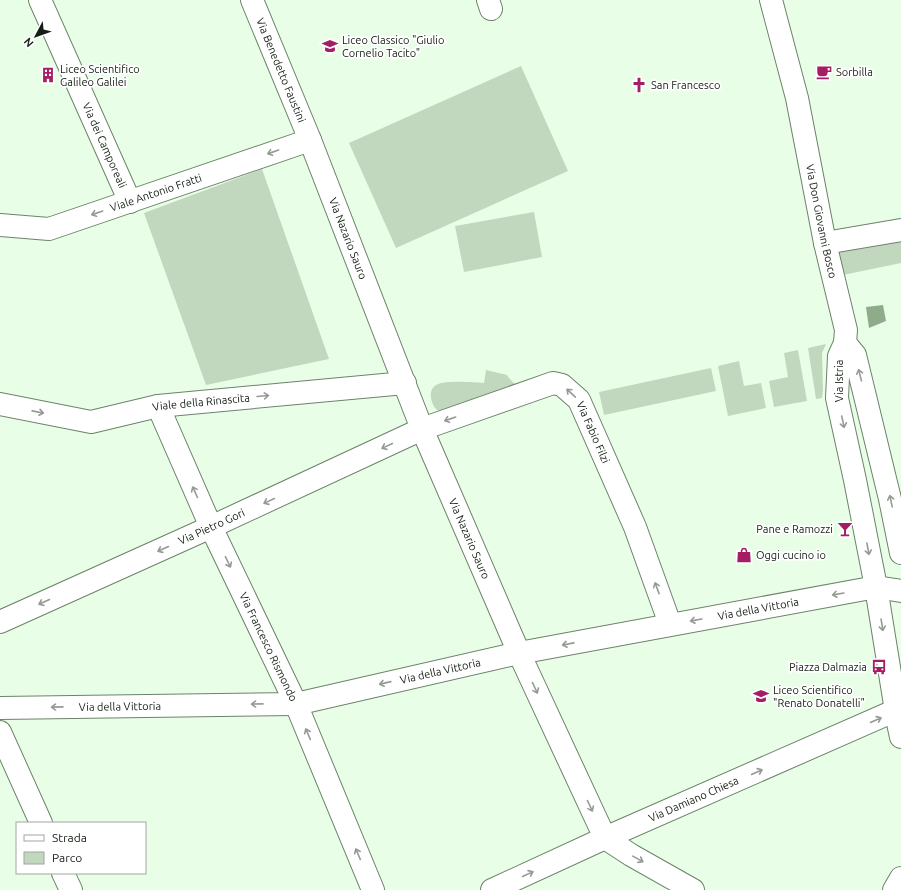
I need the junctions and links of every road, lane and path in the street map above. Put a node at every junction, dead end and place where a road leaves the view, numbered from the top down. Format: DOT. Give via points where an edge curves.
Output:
graph roads {
  1 [pos="40,0"];
  2 [pos="252,0"];
  3 [pos="771,0"];
  4 [pos="310,140"];
  5 [pos="130,202"];
  6 [pos="0,225"];
  7 [pos="901,230"];
  8 [pos="825,244"];
  9 [pos="845,343"];
  10 [pos="405,383"];
  11 [pos="0,404"];
  12 [pos="158,406"];
  13 [pos="422,429"];
  14 [pos="211,527"];
  15 [pos="901,553"];
  16 [pos="876,587"];
  17 [pos="901,591"];
  18 [pos="0,622"];
  19 [pos="670,624"];
  20 [pos="518,653"];
  21 [pos="296,704"];
  22 [pos="0,708"];
  23 [pos="898,710"];
  24 [pos="0,732"];
  25 [pos="901,737"];
  26 [pos="40,822"];
  27 [pos="605,838"];
  28 [pos="63,874"];
  29 [pos="901,878"];
  30 [pos="70,890"];
  31 [pos="373,890"];
  32 [pos="492,890"];
  33 [pos="693,890"];
  34 [pos="894,890"];
  1 -- 5 [label="street, Via dei Camporeali"];
  2 -- 4 [label="street, Via Benedetto Faustini"];
  3 -- 8 [label="street, Via Don Giovanni Bosco" via="797,98"];
  4 -- 5 [label="street, Viale Antonio Fratti, one-way"];
  4 -- 10 [label="street, Via Nazario Sauro"];
  5 -- 6 [label="street, Viale Antonio Fratti, one-way" via="50,229"];
  7 -- 8 [label="street"];
  8 -- 9 [label="street, Via Don Giovanni Bosco" via="846,330"];
  15 -- 9 [label="street, Via Istria, one-way" via="855,354"];
  9 -- 16 [label="street, Via Istria, one-way" via="838,356 837,398"];
  12 -- 10 [label="street, Viale della Rinascita, one-way"];
  10 -- 13 [label="street, Via Nazario Sauro"];
  11 -- 12 [label="street, Viale della Rinascita, one-way" via="91,422"];
  14 -- 12 [label="street, Via Francesco Rismondo, one-way"];
  13 -- 14 [label="street, Via Pietro Gori, one-way"];
  19 -- 13 [label="street, Via Fabio Filzi, one-way" via="635,527 579,400 562,385 553,383"];
  13 -- 20 [label="street, Via Nazario Sauro"];
  14 -- 18 [label="street, Via Pietro Gori, one-way"];
  14 -- 21 [label="street, Via Francesco Rismondo, one-way"];
  16 -- 17 [label="street"];
  16 -- 19 [label="street, Via della Vittoria, one-way"];
  16 -- 23 [label="street, one-way"];
  19 -- 20 [label="street, Via della Vittoria, one-way"];
  20 -- 21 [label="street, Via della Vittoria, one-way"];
  20 -- 27 [label="street, Via Nazario Sauro, one-way"];
  21 -- 22 [label="street, Via della Vittoria, one-way"];
  31 -- 21 [label="street, Via Francesco Rismondo, one-way"];
  23 -- 25 [label="street"];
  27 -- 23 [label="street, Via Damiano Chiesa, one-way"];
  24 -- 26 [label="street"];
  32 -- 27 [label="street, Via Damiano Chiesa, one-way"];
  27 -- 33 [label="street, one-way"];
  28 -- 30 [label="street"];
  29 -- 34 [label="street"];
}
